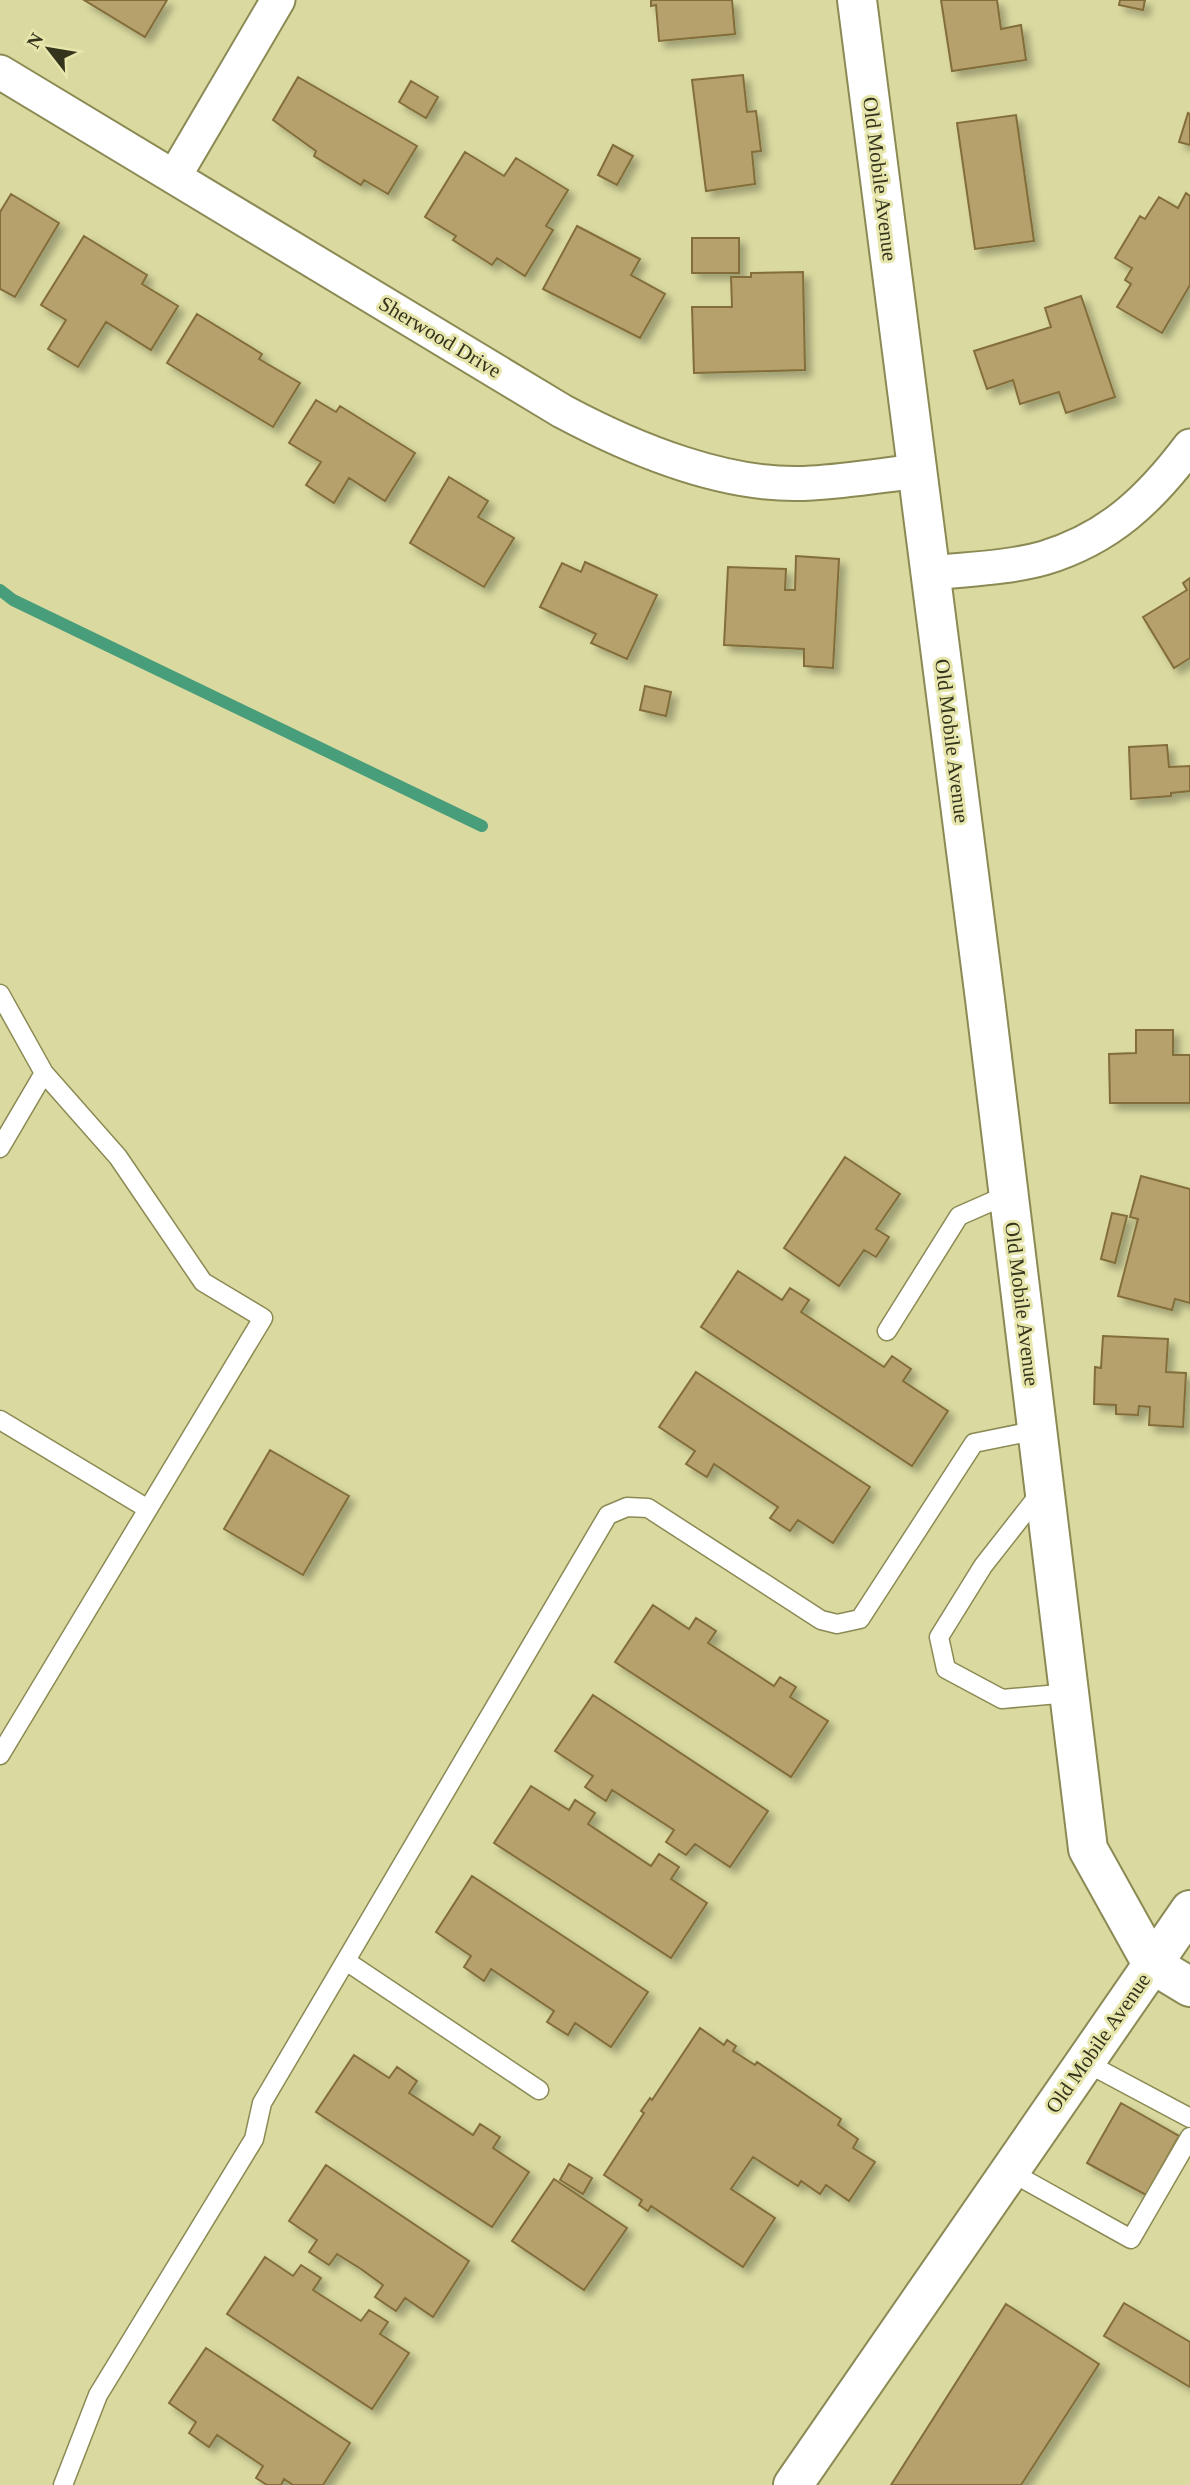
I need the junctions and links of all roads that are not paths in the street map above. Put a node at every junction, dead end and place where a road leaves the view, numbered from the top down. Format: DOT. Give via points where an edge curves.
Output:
graph roads {
  1 [pos="278,0"];
  2 [pos="857,0"];
  3 [pos="0,72"];
  4 [pos="174,177"];
  5 [pos="1190,446"];
  6 [pos="918,471"];
  7 [pos="932,573"];
  8 [pos="0,994"];
  9 [pos="44,1073"];
  10 [pos="0,1148"];
  11 [pos="1009,1194"];
  12 [pos="887,1331"];
  13 [pos="0,1420"];
  14 [pos="1038,1430"];
  15 [pos="1045,1487"];
  16 [pos="148,1509"];
  17 [pos="1070,1693"];
  18 [pos="0,1755"];
  19 [pos="1190,1910"];
  20 [pos="346,1961"];
  21 [pos="1152,1964"];
  22 [pos="1190,1987"];
  23 [pos="1084,2062"];
  24 [pos="539,2090"];
  25 [pos="1190,2118"];
  26 [pos="1190,2137"];
  27 [pos="1009,2171"];
  28 [pos="63,2485"];
  29 [pos="793,2485"];
  1 -- 4 [label="street"];
  2 -- 6 [label="street, Old Mobile Avenue"];
  3 -- 4 [label="street, Sherwood Drive"];
  4 -- 6 [label="street, Sherwood Drive" via="616,439 684,464 746,478 809,484"];
  5 -- 7 [label="street" via="1140,505 1085,542 1042,558"];
  6 -- 7 [label="street, Old Mobile Avenue"];
  7 -- 11 [label="street, Old Mobile Avenue"];
  8 -- 9 [label="lane"];
  9 -- 10 [label="lane"];
  9 -- 16 [label="lane" via="118,1157 203,1282 262,1318"];
  11 -- 12 [label="lane" via="959,1216"];
  11 -- 14 [label="street, Old Mobile Avenue"];
  13 -- 16 [label="lane"];
  14 -- 15 [label="street, Old Mobile Avenue"];
  14 -- 20 [label="lane" via="974,1443 860,1619 837,1624 821,1620 649,1508 627,1507 608,1516"];
  15 -- 17 [label="street, Old Mobile Avenue"];
  15 -- 17 [label="lane" via="984,1566 939,1637 946,1669 1002,1699"];
  16 -- 18 [label="lane"];
  17 -- 21 [label="street, Old Mobile Avenue" via="1087,1849"];
  19 -- 21 [label="street"];
  20 -- 24 [label="lane"];
  20 -- 28 [label="lane" via="262,2104 254,2139 98,2395"];
  21 -- 22 [label="street"];
  21 -- 23 [label="street, Old Mobile Avenue"];
  23 -- 25 [label="lane"];
  23 -- 27 [label="street, Old Mobile Avenue"];
  26 -- 27 [label="lane" via="1131,2239"];
  27 -- 29 [label="street, Old Mobile Avenue"];
}
